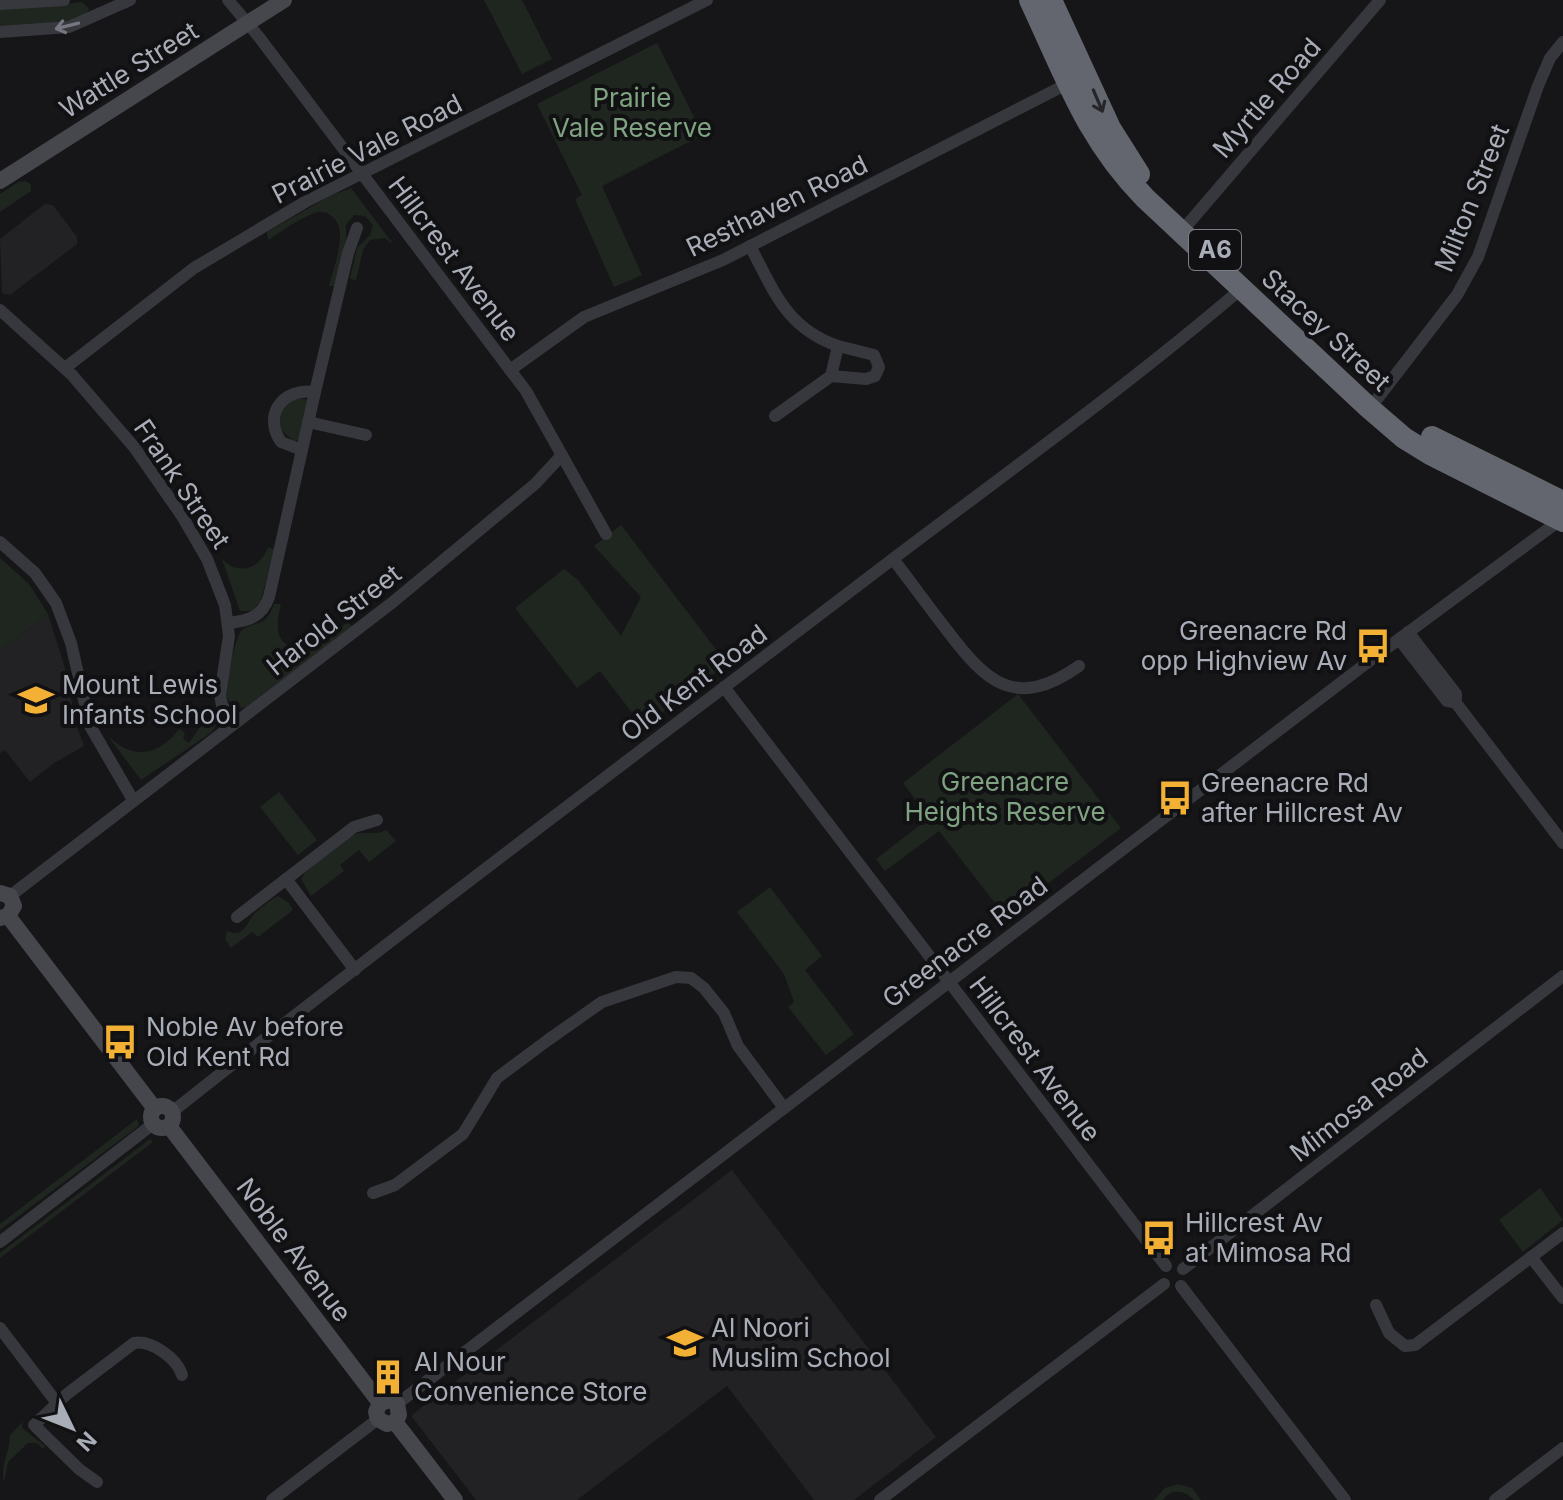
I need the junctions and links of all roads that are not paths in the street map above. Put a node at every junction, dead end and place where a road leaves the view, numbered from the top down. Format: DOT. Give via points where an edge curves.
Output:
graph roads {
  1 [pos="64,0"];
  2 [pos="130,0"];
  3 [pos="228,0"];
  4 [pos="284,0"];
  5 [pos="707,0"];
  6 [pos="1380,0"];
  7 [pos="0,4"];
  8 [pos="1047,5"];
  9 [pos="248,23"];
  10 [pos="0,32"];
  11 [pos="1563,42"];
  12 [pos="1067,84"];
  13 [pos="361,173"];
  14 [pos="0,181"];
  15 [pos="1188,224"];
  16 [pos="357,228"];
  17 [pos="750,246"];
  18 [pos="1241,289"];
  19 [pos="0,310"];
  20 [pos="838,346"];
  21 [pos="65,368"];
  22 [pos="510,370"];
  23 [pos="831,376"];
  24 [pos="315,392"];
  25 [pos="1377,399"];
  26 [pos="775,416"];
  27 [pos="308,422"];
  28 [pos="366,435"];
  29 [pos="302,450"];
  30 [pos="562,455"];
  31 [pos="1562,515"];
  32 [pos="606,534"];
  33 [pos="0,542"];
  34 [pos="893,559"];
  35 [pos="228,623"];
  36 [pos="1404,636"];
  37 [pos="1079,666"];
  38 [pos="724,687"];
  39 [pos="235,723"];
  40 [pos="133,800"];
  41 [pos="377,820"];
  42 [pos="1563,843"];
  43 [pos="286,879"];
  44 [pos="5,895"];
  45 [pos="4,917"];
  46 [pos="237,917"];
  47 [pos="355,970"];
  48 [pos="1563,976"];
  49 [pos="949,982"];
  50 [pos="784,1108"];
  51 [pos="162,1118"];
  52 [pos="373,1193"];
  53 [pos="1563,1233"];
  54 [pos="0,1242"];
  55 [pos="1531,1257"];
  56 [pos="1166,1266"];
  57 [pos="1183,1269"];
  58 [pos="1164,1284"];
  59 [pos="1181,1286"];
  60 [pos="1563,1298"];
  61 [pos="1376,1305"];
  62 [pos="0,1328"];
  63 [pos="182,1375"];
  64 [pos="57,1403"];
  65 [pos="397,1404"];
  66 [pos="384,1414"];
  67 [pos="1563,1448"];
  68 [pos="97,1482"];
  69 [pos="272,1500"];
  70 [pos="455,1500"];
  71 [pos="880,1500"];
  72 [pos="1345,1500"];
  73 [pos="1495,1500"];
  1 -- 7 [label="street"];
  2 -- 10 [label="street, one-way" via="69,27"];
  3 -- 9 [label="street, Hillcrest Avenue"];
  4 -- 9 [label="street, Wattle Street"];
  5 -- 13 [label="street, Prairie Vale Road"];
  6 -- 15 [label="street, Myrtle Road"];
  8 -- 12 [label="highway, Stacey Street / A6"];
  8 -- 15 [label="highway, Stacey Street / A6, one-way" via="1124,153"];
  9 -- 13 [label="street, Hillcrest Avenue"];
  9 -- 14 [label="street, Wattle Street"];
  11 -- 25 [label="street, Milton Street" via="1538,86 1478,257 1457,295"];
  12 -- 17 [label="street, Resthaven Road"];
  12 -- 18 [label="highway, Stacey Street / A6" via="1114,165"];
  13 -- 21 [label="street, Prairie Vale Road" via="194,268"];
  13 -- 22 [label="street, Hillcrest Avenue"];
  15 -- 25 [label="highway, Stacey Street / A6"];
  16 -- 24 [label="street"];
  17 -- 20 [label="street" via="789,316 814,336"];
  17 -- 22 [label="street, Resthaven Road" via="584,317"];
  18 -- 31 [label="highway, Stacey Street / A6" via="1404,438"];
  18 -- 34 [label="street, Old Kent Road"];
  19 -- 21 [label="street, Frank Street"];
  20 -- 23 [label="street"];
  20 -- 23 [label="street" via="874,355 879,367 866,379"];
  21 -- 35 [label="street, Frank Street" via="134,447 182,516 217,579"];
  22 -- 30 [label="street, Hillcrest Avenue"];
  23 -- 26 [label="street"];
  24 -- 27 [label="street"];
  24 -- 29 [label="street" via="291,394 274,414 281,442"];
  25 -- 31 [label="highway, Stacey Street / A6"];
  27 -- 28 [label="street"];
  27 -- 29 [label="street"];
  29 -- 35 [label="street" via="266,606 253,618"];
  30 -- 32 [label="street, Hillcrest Avenue"];
  30 -- 39 [label="street, Harold Street" via="441,564"];
  31 -- 36 [label="street, Greenacre Road"];
  33 -- 40 [label="street" via="41,579 56,603 90,726"];
  34 -- 37 [label="street" via="971,662 993,679 1036,687"];
  34 -- 38 [label="street, Old Kent Road"];
  35 -- 39 [label="street, Frank Street" via="220,695"];
  36 -- 42 [label="street" via="1447,701 1456,703"];
  36 -- 49 [label="street, Greenacre Road"];
  38 -- 47 [label="street, Old Kent Road"];
  38 -- 49 [label="street, Hillcrest Avenue"];
  39 -- 40 [label="street, Harold Street"];
  40 -- 44 [label="street, Harold Street"];
  41 -- 43 [label="street" via="354,827"];
  43 -- 46 [label="street"];
  43 -- 47 [label="street"];
  44 -- 45 [label="street" via="14,906"];
  45 -- 51 [label="street, Noble Avenue"];
  47 -- 51 [label="street, Old Kent Road"];
  48 -- 57 [label="street, Mimosa Road"];
  49 -- 50 [label="street, Greenacre Road"];
  49 -- 56 [label="street, Hillcrest Avenue"];
  50 -- 52 [label="street" via="704,988 691,978 676,977 602,1002 548,1040 492,1085 463,1134 395,1185"];
  50 -- 65 [label="street, Greenacre Road"];
  51 -- 54 [label="street, Old Kent Road"];
  51 -- 66 [label="street, Noble Avenue"];
  53 -- 55 [label="street"];
  55 -- 60 [label="street"];
  55 -- 61 [label="street" via="1410,1351 1389,1333"];
  56 -- 57 [label="street"];
  56 -- 58 [label="street" via="1161,1273"];
  57 -- 59 [label="street"];
  58 -- 59 [label="street"];
  58 -- 71 [label="street"];
  59 -- 72 [label="street"];
  62 -- 64 [label="street"];
  63 -- 64 [label="street" via="176,1363 153,1347 134,1343"];
  64 -- 68 [label="street" via="34,1425"];
  65 -- 66 [label="street" via="391,1400"];
  66 -- 69 [label="street"];
  66 -- 70 [label="street, Noble Avenue"];
  67 -- 73 [label="street"];
}
